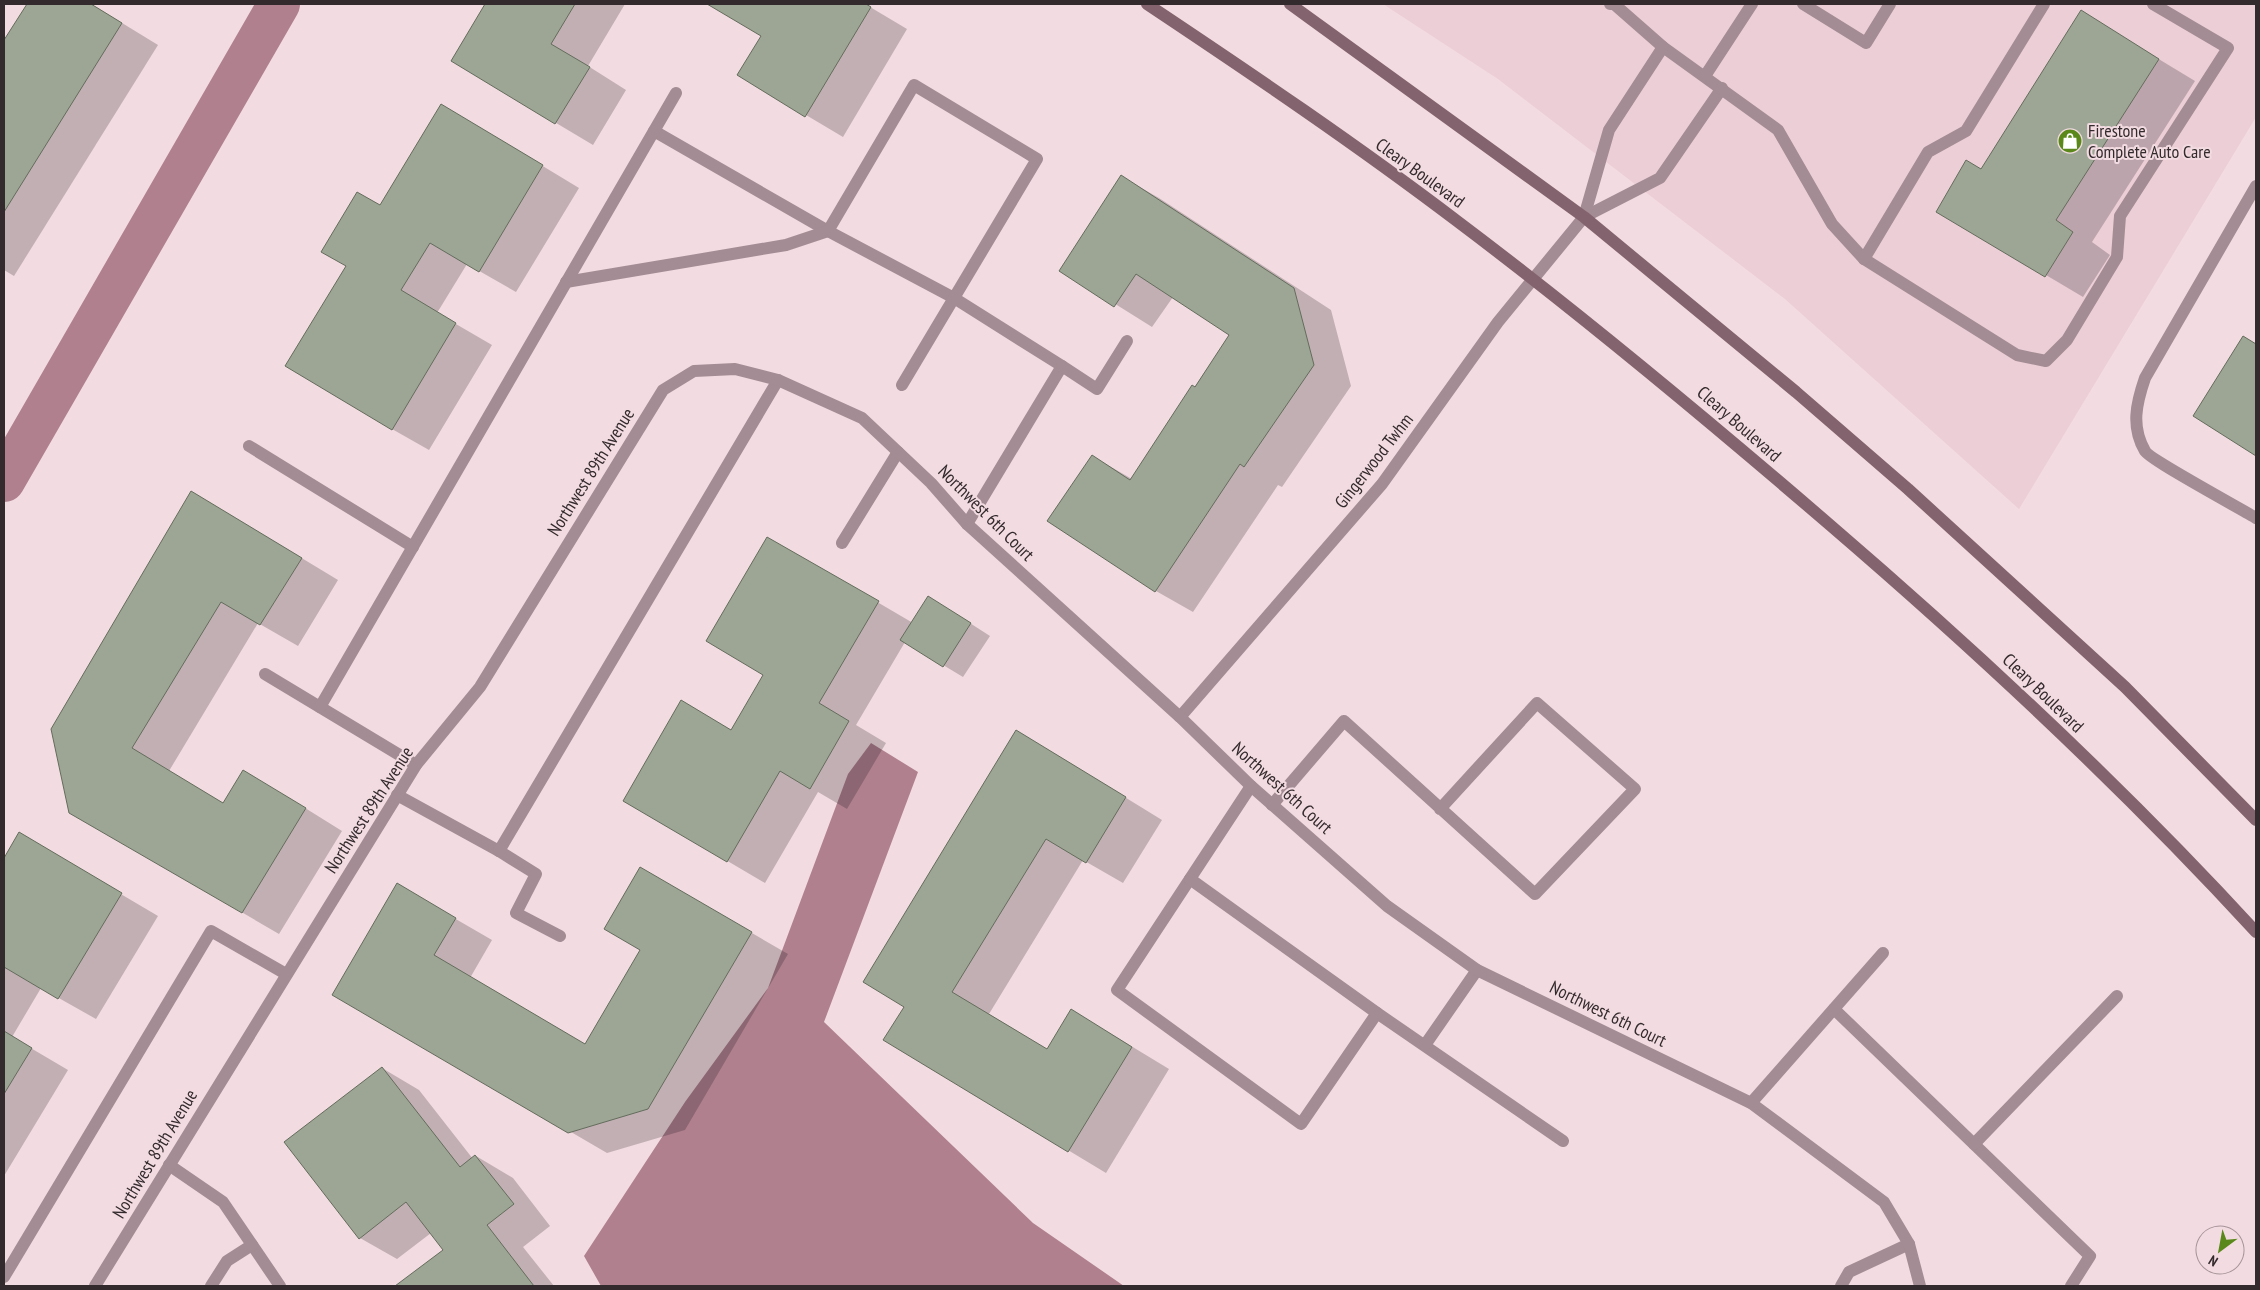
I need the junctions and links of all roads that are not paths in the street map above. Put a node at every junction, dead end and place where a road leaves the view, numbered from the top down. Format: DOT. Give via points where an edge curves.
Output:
graph roads {
  1 [pos="1147,4"];
  2 [pos="1290,4"];
  3 [pos="1610,4"];
  4 [pos="1752,4"];
  5 [pos="1803,4"];
  6 [pos="1890,4"];
  7 [pos="2044,4"];
  8 [pos="2153,4"];
  9 [pos="1663,48"];
  10 [pos="1705,76"];
  11 [pos="1722,88"];
  12 [pos="676,93"];
  13 [pos="654,131"];
  14 [pos="2256,186"];
  15 [pos="1584,217"];
  16 [pos="828,231"];
  17 [pos="1864,259"];
  18 [pos="1533,279"];
  19 [pos="566,282"];
  20 [pos="954,298"];
  21 [pos="1128,341"];
  22 [pos="1062,366"];
  23 [pos="694,370"];
  24 [pos="778,380"];
  25 [pos="902,385"];
  26 [pos="249,446"];
  27 [pos="898,452"];
  28 [pos="2256,518"];
  29 [pos="967,524"];
  30 [pos="842,542"];
  31 [pos="413,547"];
  32 [pos="265,674"];
  33 [pos="320,707"];
  34 [pos="1180,717"];
  35 [pos="416,765"];
  36 [pos="1250,786"];
  37 [pos="397,795"];
  38 [pos="1272,805"];
  39 [pos="1440,809"];
  40 [pos="2256,820"];
  41 [pos="499,851"];
  42 [pos="1190,879"];
  43 [pos="2256,932"];
  44 [pos="560,936"];
  45 [pos="1883,953"];
  46 [pos="1477,970"];
  47 [pos="286,974"];
  48 [pos="2118,996"];
  49 [pos="1834,1009"];
  50 [pos="1378,1012"];
  51 [pos="1425,1046"];
  52 [pos="1751,1103"];
  53 [pos="1563,1141"];
  54 [pos="1974,1144"];
  55 [pos="169,1165"];
  56 [pos="1909,1244"];
  57 [pos="252,1245"];
  58 [pos="4,1277"];
  59 [pos="95,1286"];
  60 [pos="211,1286"];
  61 [pos="280,1286"];
  62 [pos="1841,1286"];
  63 [pos="1920,1286"];
  64 [pos="2071,1286"];
  1 -- 18 [label="street, Cleary Boulevard" via="1430,202"];
  2 -- 15 [label="street"];
  3 -- 9 [label="street" via="1614,4"];
  4 -- 10 [label="street"];
  5 -- 6 [label="street" via="1866,43"];
  7 -- 17 [label="street" via="1966,131 1928,152"];
  8 -- 17 [label="street" via="2228,48 2120,216 2117,257 2068,340 2046,362 2017,355"];
  9 -- 10 [label="street"];
  9 -- 15 [label="street" via="1609,130"];
  10 -- 11 [label="street"];
  11 -- 15 [label="street" via="1660,178"];
  11 -- 17 [label="street" via="1778,130 1832,224"];
  12 -- 13 [label="street"];
  13 -- 16 [label="street"];
  13 -- 19 [label="street"];
  14 -- 28 [label="street" via="2145,378 2136,403 2136,429 2146,454"];
  15 -- 18 [label="street, Gingerwood Twhm"];
  15 -- 40 [label="street" via="1908,489 2125,687"];
  16 -- 19 [label="street" via="786,245"];
  16 -- 20 [label="street"];
  16 -- 20 [label="street" via="914,85 1037,159"];
  18 -- 34 [label="street, Gingerwood Twhm" via="1498,322 1382,484"];
  18 -- 43 [label="street, Cleary Boulevard" via="1694,408 2007,682 2209,880"];
  19 -- 31 [label="street"];
  20 -- 22 [label="street"];
  20 -- 25 [label="street"];
  21 -- 22 [label="street" via="1097,389"];
  22 -- 29 [label="street"];
  23 -- 24 [label="street, Northwest 6th Court" via="736,369"];
  23 -- 35 [label="street, Northwest 89th Avenue" via="663,390 480,687"];
  24 -- 27 [label="street, Northwest 6th Court" via="862,418"];
  24 -- 41 [label="street"];
  26 -- 31 [label="street"];
  27 -- 29 [label="street, Northwest 6th Court"];
  27 -- 30 [label="street"];
  29 -- 34 [label="street, Northwest 6th Court"];
  31 -- 33 [label="street"];
  32 -- 33 [label="street"];
  33 -- 35 [label="street"];
  34 -- 36 [label="street, Northwest 6th Court"];
  35 -- 37 [label="street, Northwest 89th Avenue"];
  36 -- 38 [label="street, Northwest 6th Court"];
  36 -- 42 [label="street"];
  37 -- 41 [label="street"];
  37 -- 47 [label="street, Northwest 89th Avenue"];
  38 -- 39 [label="street" via="1344,720"];
  38 -- 46 [label="street, Northwest 6th Court" via="1388,906"];
  39 -- 39 [label="street" via="1534,894 1635,789 1537,703"];
  41 -- 44 [label="street" via="536,874 516,912"];
  42 -- 50 [label="street"];
  42 -- 50 [label="street" via="1117,990 1300,1124"];
  45 -- 49 [label="street"];
  46 -- 51 [label="street"];
  46 -- 52 [label="street, Northwest 6th Court"];
  47 -- 55 [label="street, Northwest 89th Avenue"];
  47 -- 58 [label="street" via="211,931"];
  48 -- 54 [label="street"];
  49 -- 52 [label="street"];
  49 -- 54 [label="street"];
  50 -- 51 [label="street"];
  51 -- 53 [label="street"];
  52 -- 56 [label="street, Northwest 6th Court" via="1884,1202"];
  54 -- 64 [label="street" via="2090,1256"];
  55 -- 57 [label="street" via="223,1202"];
  55 -- 59 [label="street, Northwest 89th Avenue"];
  56 -- 62 [label="street" via="1850,1272"];
  56 -- 63 [label="street"];
  57 -- 60 [label="street" via="227,1261"];
  57 -- 61 [label="street"];
}
